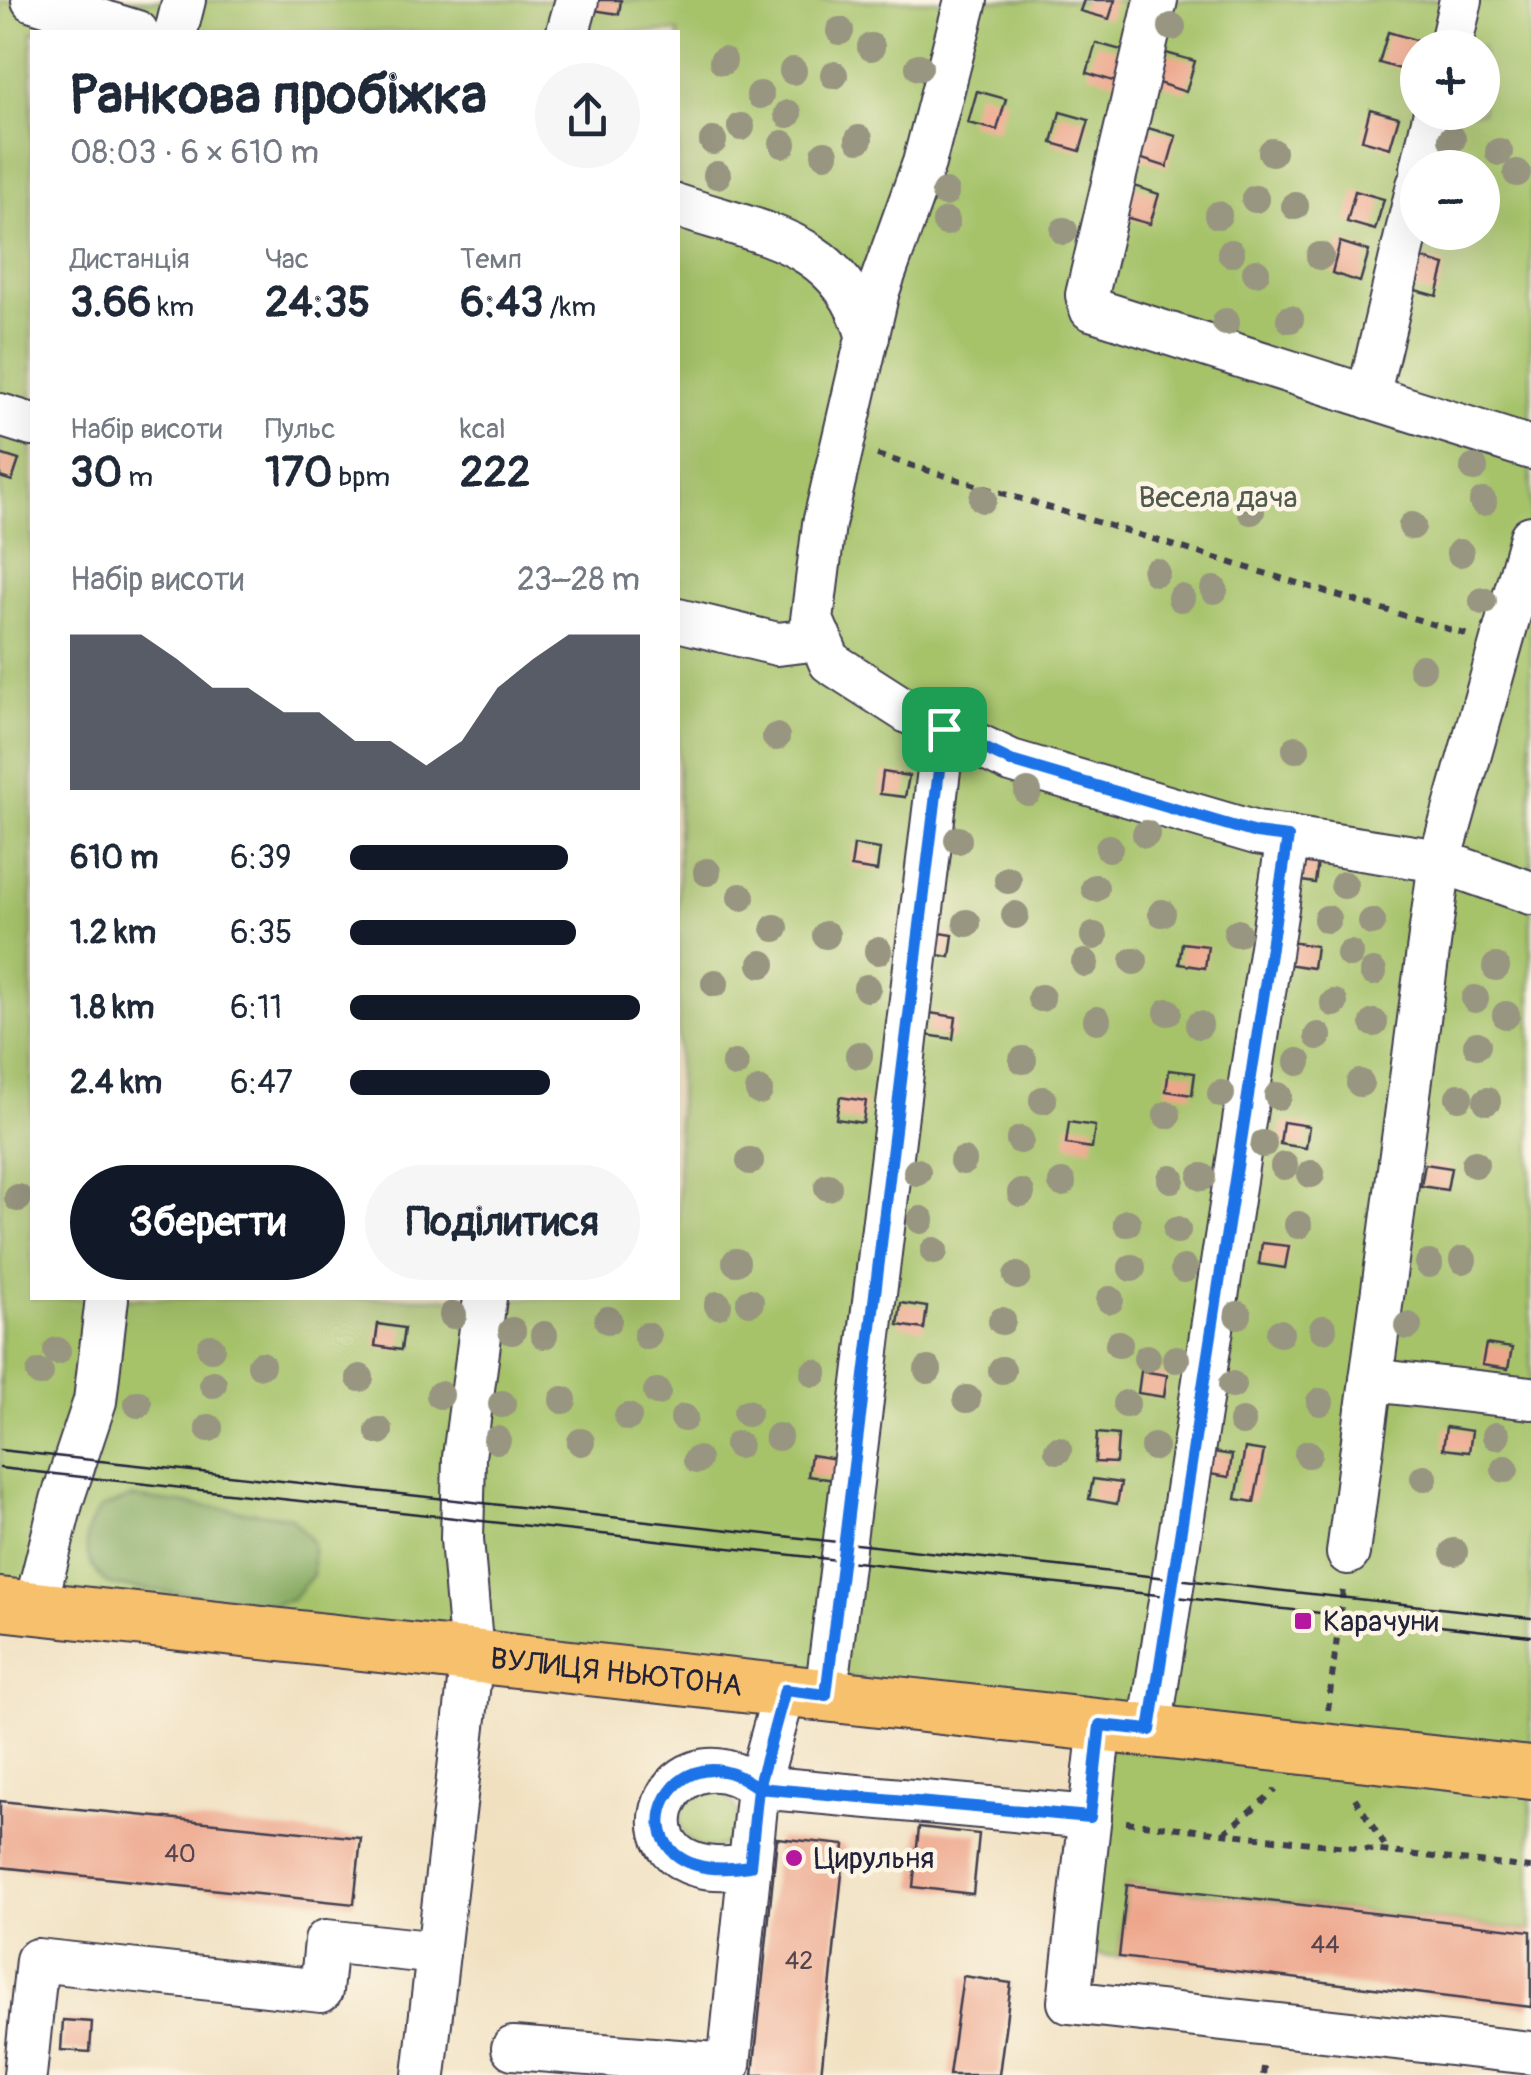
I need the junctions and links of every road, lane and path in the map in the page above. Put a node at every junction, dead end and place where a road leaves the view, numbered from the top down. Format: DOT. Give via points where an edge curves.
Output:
graph roads {
  1 [pos="34,0"];
  2 [pos="184,0"];
  3 [pos="577,0"];
  4 [pos="966,0"];
  5 [pos="1156,0"];
  6 [pos="1461,0"];
  7 [pos="131,30"];
  8 [pos="176,30"];
  9 [pos="569,30"];
  10 [pos="1454,30"];
  11 [pos="680,207"];
  12 [pos="1403,250"];
  13 [pos="868,337"];
  14 [pos="1368,397"];
  15 [pos="0,415"];
  16 [pos="30,424"];
  17 [pos="843,444"];
  18 [pos="1531,448"];
  19 [pos="1531,537"];
  20 [pos="680,620"];
  21 [pos="821,639"];
  22 [pos="1501,646"];
  23 [pos="944,729"];
  24 [pos="1288,837"];
  25 [pos="1440,860"];
  26 [pos="1531,893"];
  27 [pos="108,1300"];
  28 [pos="485,1300"];
  29 [pos="1371,1380"];
  30 [pos="1531,1398"];
  31 [pos="1348,1553"];
  32 [pos="18,1606"];
  33 [pos="472,1656"];
  34 [pos="805,1693"];
  35 [pos="1125,1728"];
  36 [pos="1323,1750"];
  37 [pos="1531,1773"];
  38 [pos="758,1788"];
  39 [pos="1090,1817"];
  40 [pos="750,1866"];
  41 [pos="1531,1868"];
  42 [pos="438,1953"];
  43 [pos="513,2048"];
  44 [pos="1531,2053"];
  45 [pos="25,2075"];
  46 [pos="424,2075"];
  1 -- 7 [label="street"];
  2 -- 8 [label="street"];
  3 -- 9 [label="street"];
  4 -- 13 [label="street" via="924,164"];
  5 -- 14 [label="street" via="1087,294 1091,309"];
  6 -- 10 [label="street"];
  11 -- 13 [label="street" via="800,247 843,279"];
  12 -- 14 [label="street"];
  13 -- 17 [label="street"];
  14 -- 18 [label="street"];
  15 -- 16 [label="street"];
  17 -- 21 [label="street" via="812,590 812,620"];
  17 -- 22 [label="path"];
  19 -- 22 [label="street"];
  20 -- 21 [label="street" via="777,644"];
  21 -- 23 [label="street" via="830,662"];
  22 -- 25 [label="street"];
  23 -- 24 [label="street" via="1011,761"];
  23 -- 34 [label="street"];
  24 -- 25 [label="street"];
  24 -- 35 [label="street"];
  25 -- 26 [label="street"];
  25 -- 29 [label="street"];
  27 -- 32 [label="street" via="95,1401"];
  28 -- 33 [label="street" via="464,1458 462,1540"];
  29 -- 30 [label="street"];
  29 -- 31 [label="street"];
  31 -- 36 [label="path"];
  32 -- 33 [label="main road, ВУЛИЦЯ НЬЮТОНА"];
  33 -- 34 [label="main road, ВУЛИЦЯ НЬЮТОНА"];
  33 -- 42 [label="street"];
  34 -- 35 [label="main road, ВУЛИЦЯ НЬЮТОНА"];
  34 -- 38 [label="street"];
  35 -- 36 [label="main road, ВУЛИЦЯ НЬЮТОНА"];
  35 -- 39 [label="street"];
  36 -- 37 [label="main road, ВУЛИЦЯ НЬЮТОНА"];
  38 -- 39 [label="street"];
  38 -- 40 [label="street"];
  38 -- 40 [label="street" via="739,1773 707,1770 668,1790 659,1810 666,1848 684,1864 702,1870"];
  39 -- 41 [label="path"];
  39 -- 44 [label="street" via="1070,2002"];
  40 -- 43 [label="street" via="729,2065"];
  42 -- 45 [label="street" via="326,1941 320,1990 37,1960"];
  42 -- 46 [label="street"];
}
